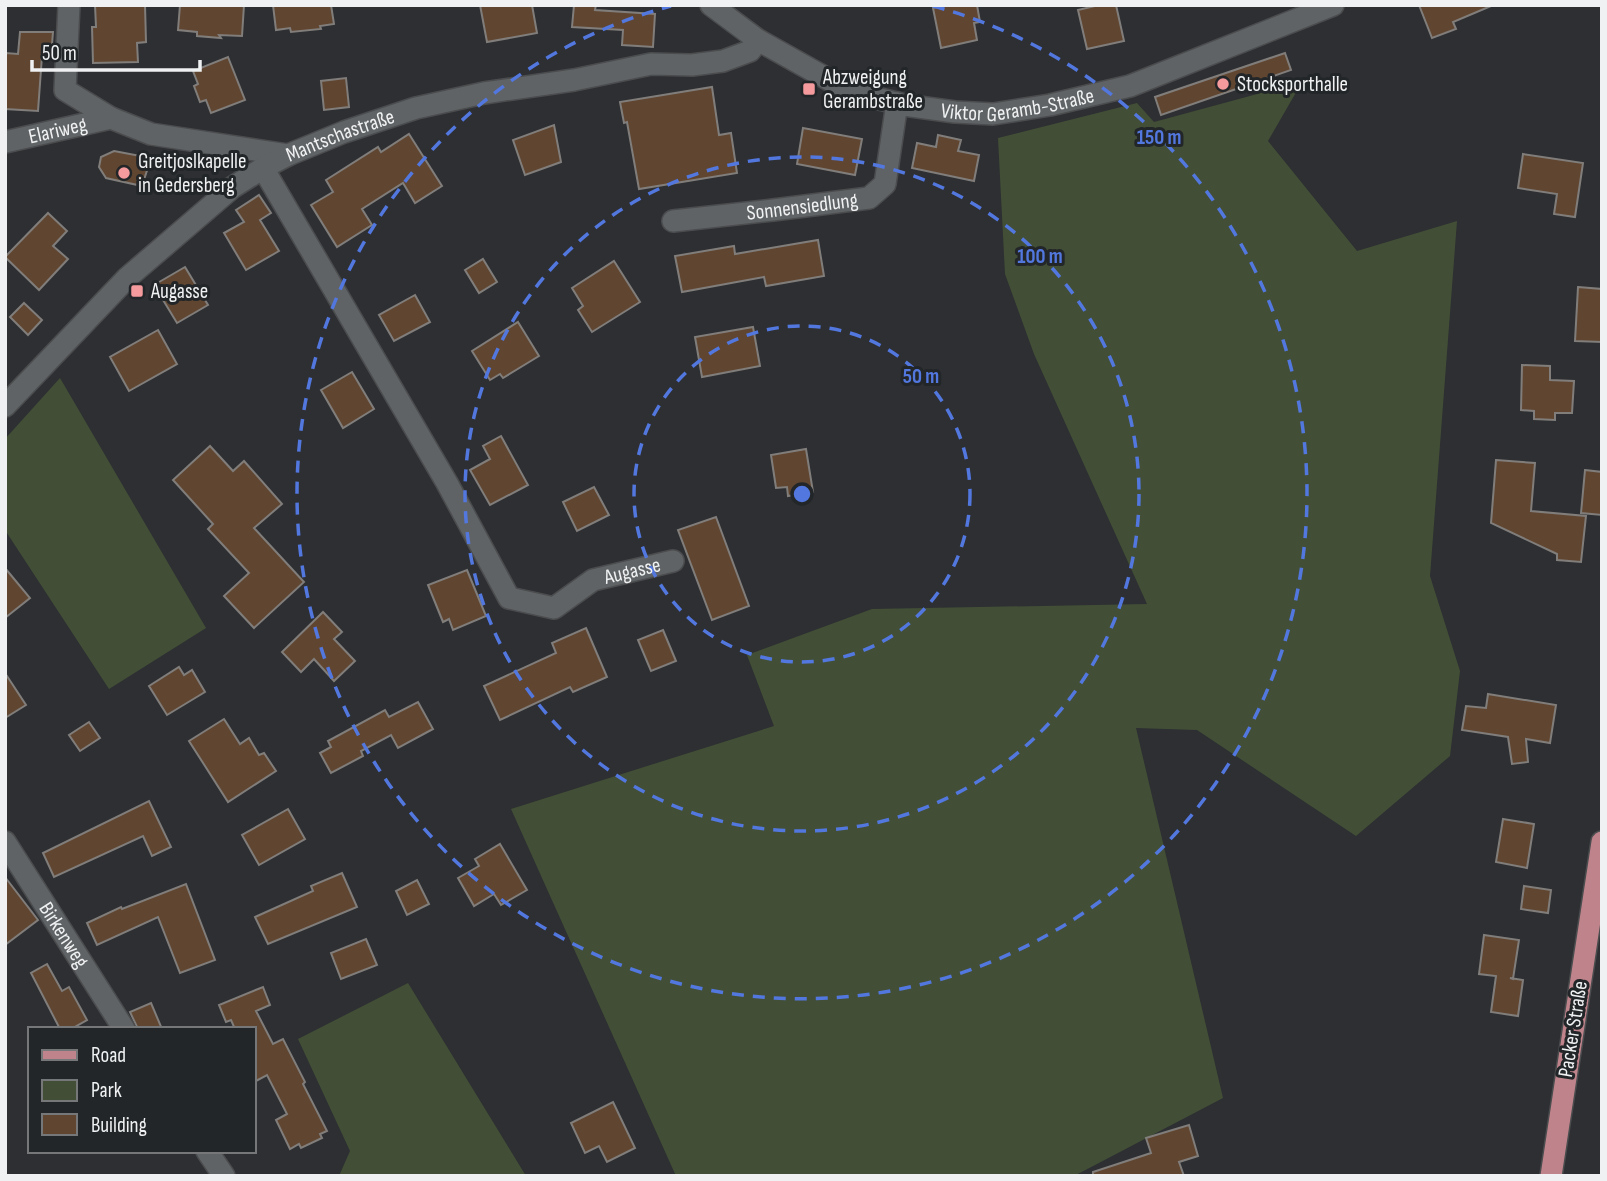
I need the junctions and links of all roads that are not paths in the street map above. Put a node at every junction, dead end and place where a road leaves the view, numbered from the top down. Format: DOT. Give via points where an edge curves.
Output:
graph roads {
  1 [pos="69,5"];
  2 [pos="711,5"];
  3 [pos="1332,5"];
  4 [pos="758,40"];
  5 [pos="897,103"];
  6 [pos="111,118"];
  7 [pos="5,142"];
  8 [pos="288,155"];
  9 [pos="262,168"];
  10 [pos="674,220"];
  11 [pos="5,406"];
  12 [pos="673,561"];
  13 [pos="5,842"];
  14 [pos="1602,842"];
  15 [pos="123,1027"];
  16 [pos="208,1153"];
  17 [pos="224,1176"];
  18 [pos="1551,1176"];
  1 -- 6 [label="street, Elariweg" via="65,90"];
  2 -- 4 [label="street, Viktor Geramb-Straße"];
  3 -- 5 [label="street, Viktor Geramb-Straße" via="1130,86 1050,105 993,114"];
  4 -- 5 [label="street, Viktor Geramb-Straße" via="833,82"];
  4 -- 8 [label="street, Mantschastraße" via="750,51 723,61 651,64 416,108"];
  5 -- 10 [label="street, Sonnensiedlung" via="885,184 869,198"];
  6 -- 7 [label="street, Elariweg"];
  6 -- 8 [label="street, Elariweg" via="151,134"];
  8 -- 9 [label="street, Mantschastraße"];
  9 -- 11 [label="street, Mantschastraße" via="233,187 127,278"];
  9 -- 12 [label="street, Augasse" via="447,483 509,598 554,608 593,580"];
  13 -- 15 [label="street, Birkenweg"];
  14 -- 18 [label="main road, Packer Straße"];
  16 -- 17 [label="street"];
}
